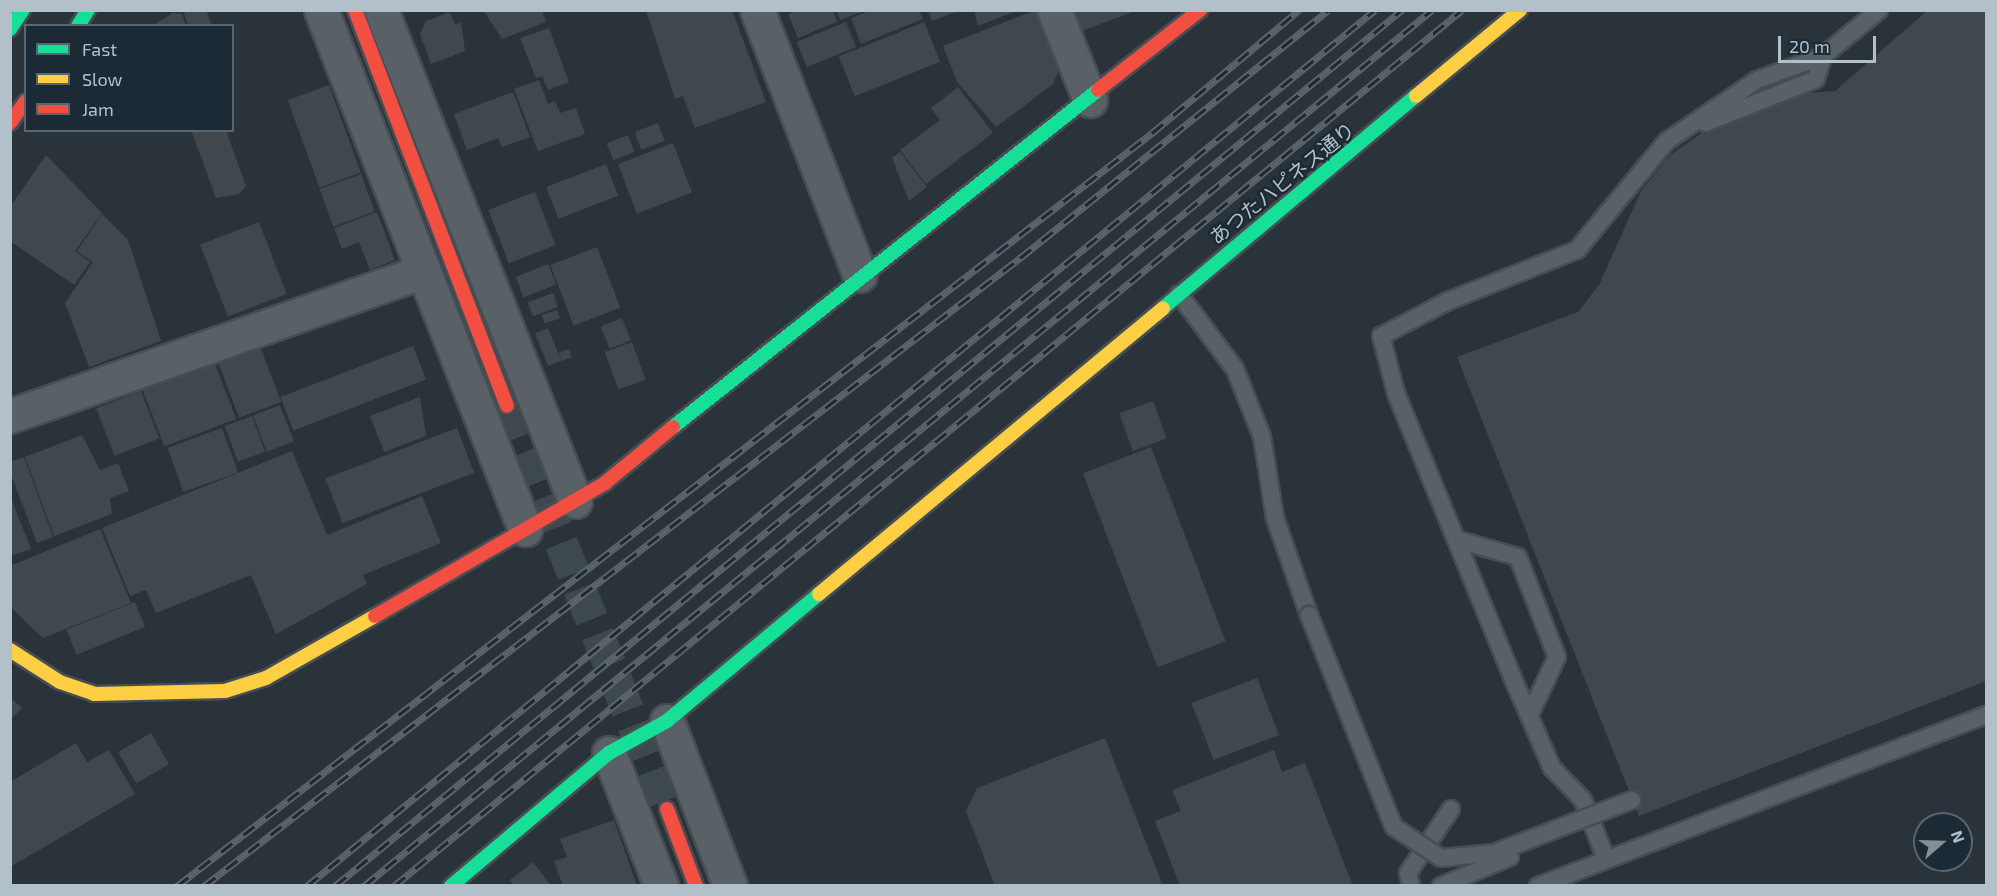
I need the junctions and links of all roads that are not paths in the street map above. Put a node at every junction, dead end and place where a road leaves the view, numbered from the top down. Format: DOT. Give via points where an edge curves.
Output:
graph roads {
  1 [pos="23,10"];
  2 [pos="88,10"];
  3 [pos="321,10"];
  4 [pos="757,10"];
  5 [pos="1054,10"];
  6 [pos="1200,10"];
  7 [pos="1520,10"];
  8 [pos="1879,10"];
  9 [pos="377,11"];
  10 [pos="79,24"];
  11 [pos="10,29"];
  12 [pos="1090,100"];
  13 [pos="24,104"];
  14 [pos="10,123"];
  15 [pos="423,271"];
  16 [pos="860,275"];
  17 [pos="1179,294"];
  18 [pos="507,406"];
  19 [pos="10,416"];
  20 [pos="575,501"];
  21 [pos="525,529"];
  22 [pos="1458,540"];
  23 [pos="10,650"];
  24 [pos="1531,712"];
  25 [pos="1986,715"];
  26 [pos="667,721"];
  27 [pos="609,753"];
  28 [pos="667,809"];
  29 [pos="1451,809"];
  30 [pos="1606,859"];
  31 [pos="451,885"];
  32 [pos="661,885"];
  33 [pos="696,885"];
  34 [pos="730,885"];
  35 [pos="1410,885"];
  36 [pos="1441,885"];
  37 [pos="1539,885"];
  1 -- 11 [label="street"];
  2 -- 10 [label="street"];
  3 -- 15 [label="street"];
  4 -- 16 [label="street"];
  5 -- 12 [label="street"];
  6 -- 12 [label="street"];
  7 -- 17 [label="street, あつたハピネス通り"];
  8 -- 22 [label="lane" via="1823,56 1757,80 1667,141 1577,250 1382,333 1393,384"];
  9 -- 18 [label="street"];
  9 -- 20 [label="street"];
  12 -- 16 [label="street"];
  13 -- 14 [label="street"];
  15 -- 19 [label="street"];
  15 -- 21 [label="street"];
  16 -- 20 [label="street" via="605,483"];
  17 -- 26 [label="street, あつたハピネス通り" via="1071,388"];
  17 -- 36 [label="lane, bridge" via="1235,369 1262,437 1275,518 1309,615 1394,827 1442,858 1494,853 1634,805"];
  20 -- 21 [label="street"];
  21 -- 23 [label="street" via="266,678 225,691 94,694 60,682"];
  22 -- 24 [label="lane"];
  22 -- 24 [label="lane" via="1518,557 1557,657"];
  24 -- 30 [label="lane" via="1552,768 1583,800"];
  25 -- 30 [label="lane"];
  26 -- 27 [label="street, あつたハピネス通り"];
  26 -- 34 [label="street"];
  27 -- 31 [label="street, あつたハピネス通り"];
  27 -- 32 [label="street"];
  28 -- 33 [label="street"];
  29 -- 35 [label="lane" via="1408,873"];
  30 -- 37 [label="lane"];
}
